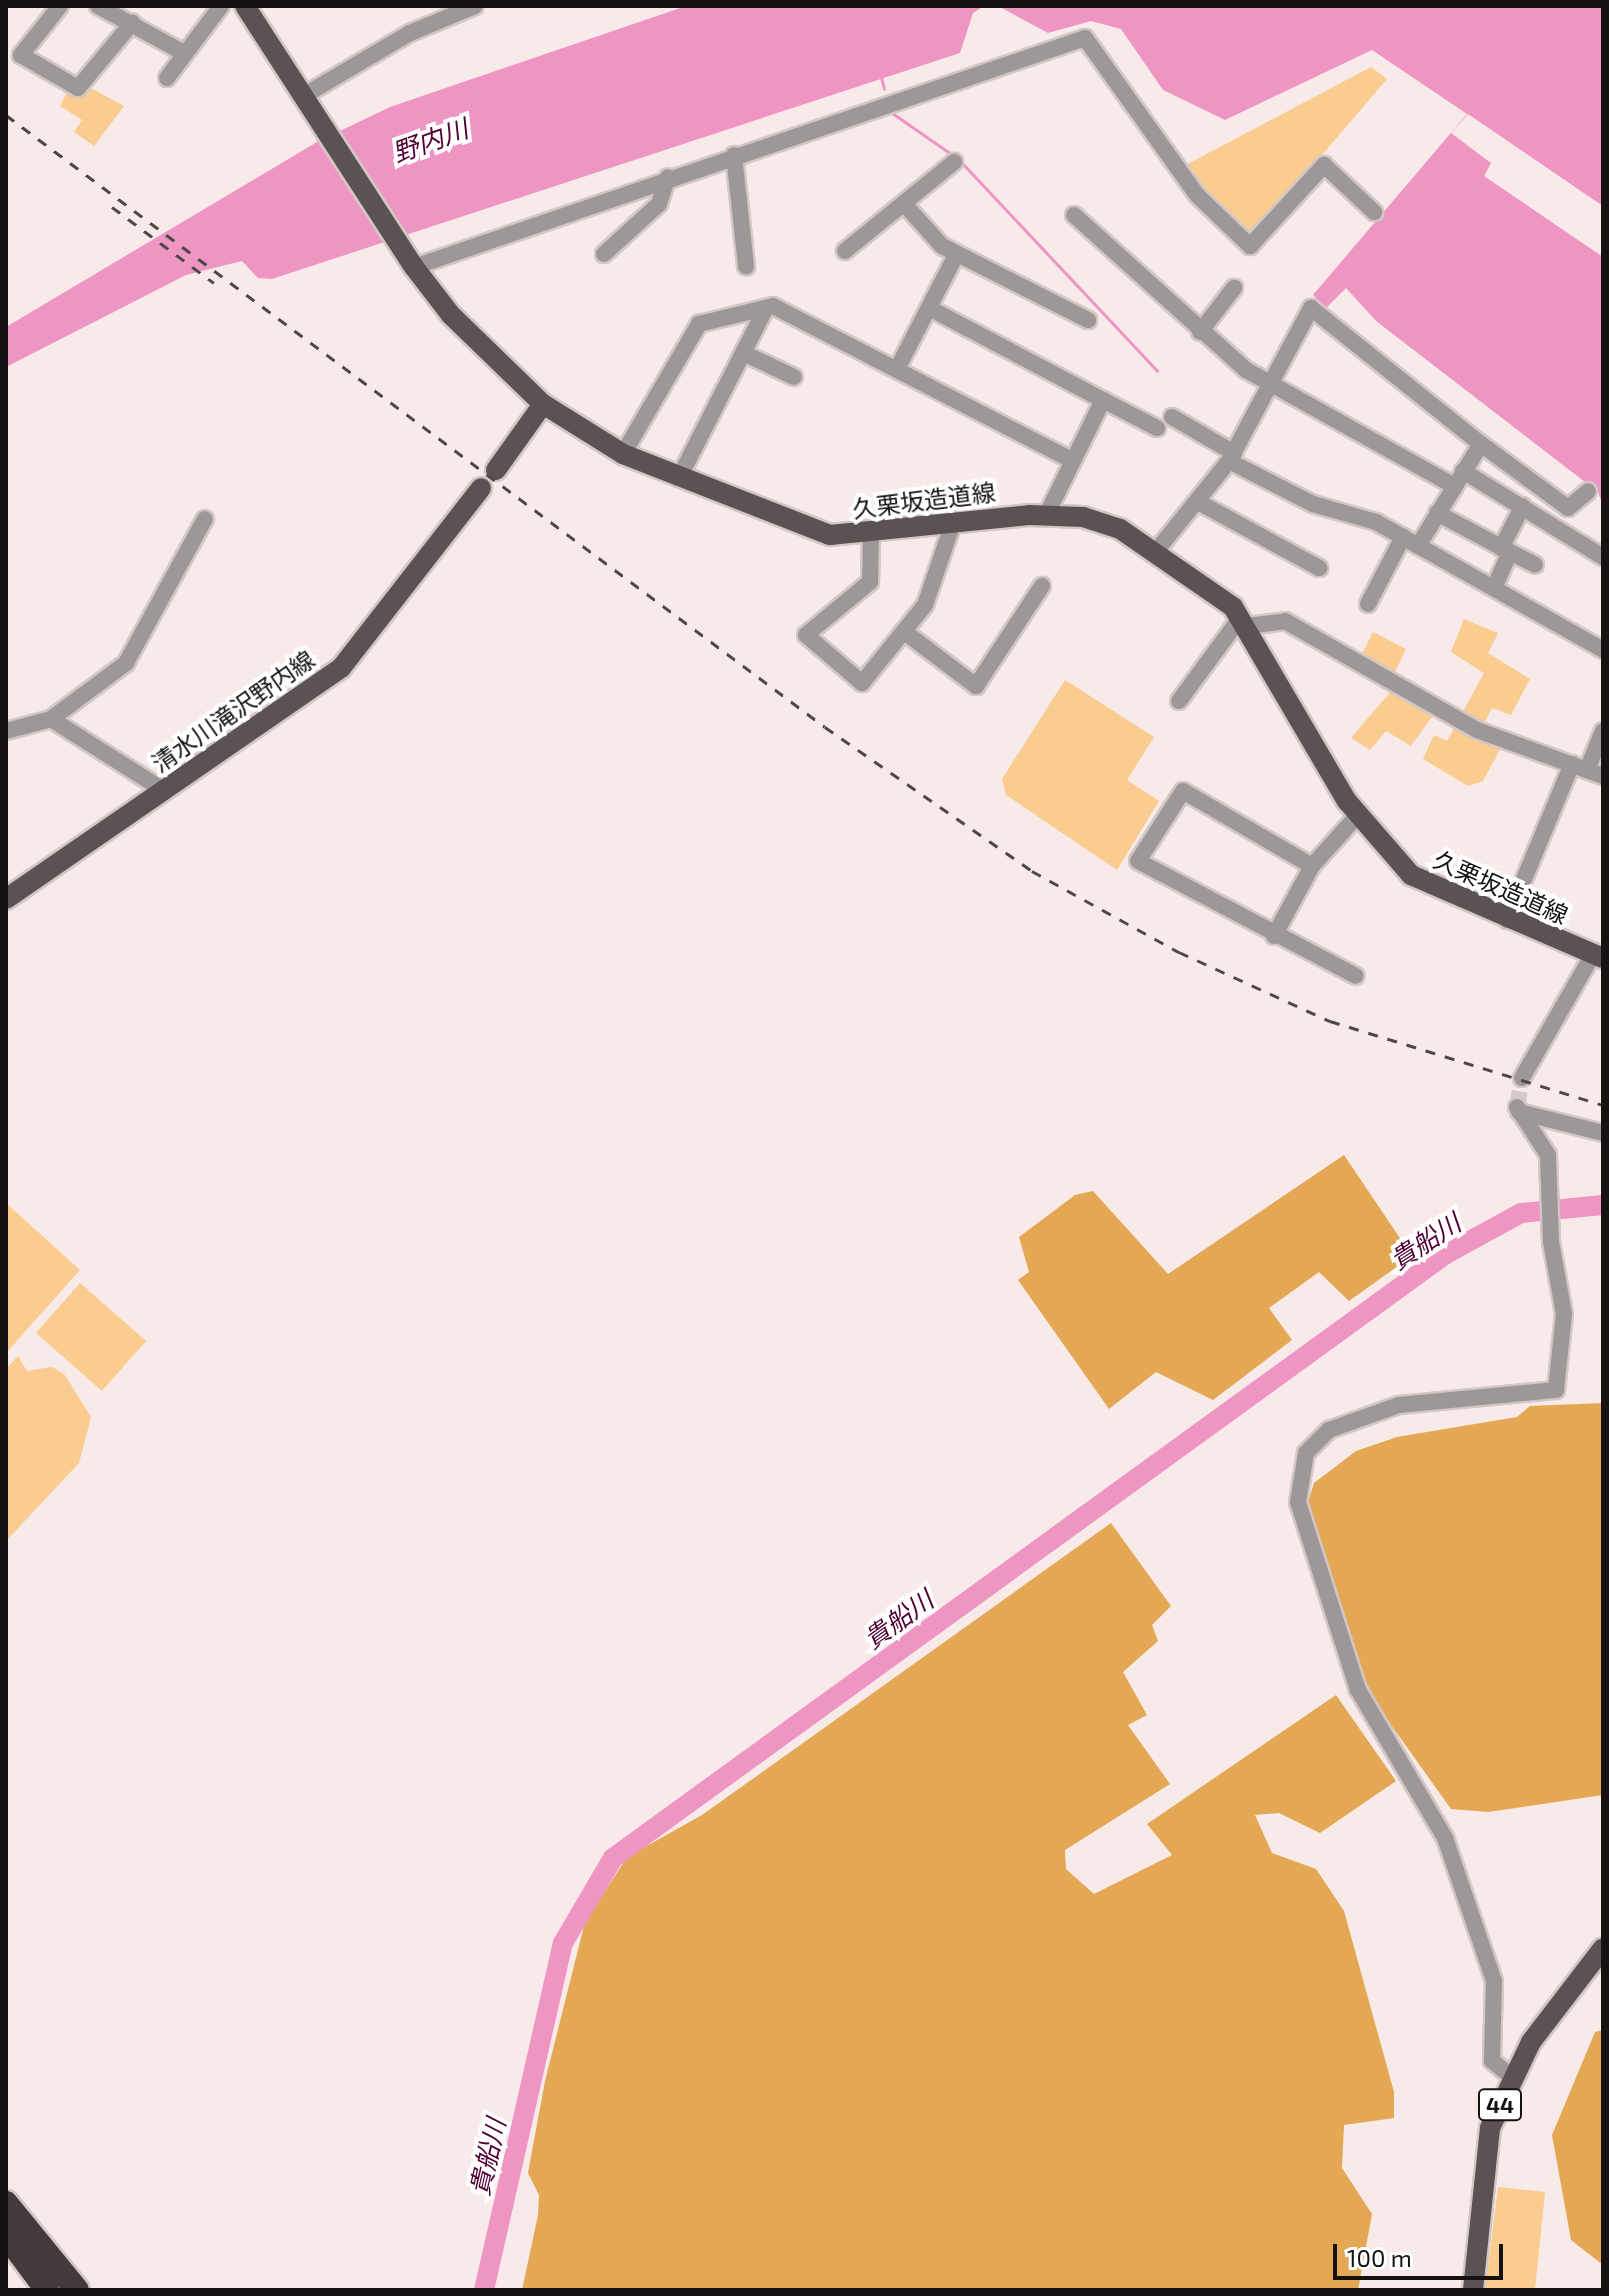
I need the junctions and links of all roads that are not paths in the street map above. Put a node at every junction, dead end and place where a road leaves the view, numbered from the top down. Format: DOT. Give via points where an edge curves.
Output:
graph roads {
  1 [pos="60,6"];
  2 [pos="98,6"];
  3 [pos="221,6"];
  4 [pos="245,6"];
  5 [pos="475,6"];
  6 [pos="132,23"];
  7 [pos="184,53"];
  8 [pos="167,78"];
  9 [pos="305,95"];
  10 [pos="734,155"];
  11 [pos="954,162"];
  12 [pos="668,177"];
  13 [pos="906,206"];
  14 [pos="1374,212"];
  15 [pos="1074,215"];
  16 [pos="845,251"];
  17 [pos="604,254"];
  18 [pos="956,255"];
  19 [pos="410,260"];
  20 [pos="746,266"];
  21 [pos="1234,288"];
  22 [pos="766,308"];
  23 [pos="931,309"];
  24 [pos="1088,320"];
  25 [pos="1200,332"];
  26 [pos="743,353"];
  27 [pos="897,369"];
  28 [pos="794,377"];
  29 [pos="1269,382"];
  30 [pos="1103,400"];
  31 [pos="543,404"];
  32 [pos="1172,417"];
  33 [pos="1157,428"];
  34 [pos="1481,444"];
  35 [pos="623,454"];
  36 [pos="1232,457"];
  37 [pos="1071,460"];
  38 [pos="496,470"];
  39 [pos="679,478"];
  40 [pos="1458,478"];
  41 [pos="481,488"];
  42 [pos="1588,491"];
  43 [pos="1200,503"];
  44 [pos="1523,506"];
  45 [pos="1437,513"];
  46 [pos="1046,516"];
  47 [pos="205,519"];
  48 [pos="953,523"];
  49 [pos="871,535"];
  50 [pos="1411,542"];
  51 [pos="1157,550"];
  52 [pos="1506,550"];
  53 [pos="1603,557"];
  54 [pos="1535,565"];
  55 [pos="1319,568"];
  56 [pos="1042,586"];
  57 [pos="1494,588"];
  58 [pos="1368,604"];
  59 [pos="1244,622"];
  60 [pos="906,633"];
  61 [pos="1603,650"];
  62 [pos="1179,701"];
  63 [pos="51,719"];
  64 [pos="6,731"];
  65 [pos="1603,731"];
  66 [pos="1587,770"];
  67 [pos="165,791"];
  68 [pos="1358,815"];
  69 [pos="1312,866"];
  70 [pos="6,899"];
  71 [pos="1507,920"];
  72 [pos="1274,936"];
  73 [pos="1598,956"];
  74 [pos="1356,976"];
  75 [pos="1522,1078"];
  76 [pos="1603,1133"];
  77 [pos="1603,1948"];
  78 [pos="1512,2077"];
  79 [pos="6,2203"];
  80 [pos="6,2235"];
  81 [pos="47,2290"];
  82 [pos="77,2290"];
  83 [pos="1473,2290"];
  1 -- 6 [label="street" via="21,55 78,88"];
  2 -- 6 [label="street"];
  3 -- 7 [label="street"];
  4 -- 9 [label="main road, 久栗坂造道線"];
  5 -- 9 [label="street" via="410,33"];
  6 -- 7 [label="street"];
  7 -- 8 [label="street"];
  9 -- 19 [label="main road, 久栗坂造道線"];
  10 -- 12 [label="street"];
  10 -- 14 [label="street" via="1085,38 1197,195 1250,246 1324,165"];
  10 -- 20 [label="street"];
  11 -- 13 [label="street"];
  12 -- 17 [label="street" via="659,204"];
  12 -- 19 [label="street"];
  13 -- 16 [label="street"];
  13 -- 18 [label="street"];
  15 -- 25 [label="street"];
  18 -- 23 [label="street"];
  18 -- 24 [label="street"];
  19 -- 31 [label="main road, 久栗坂造道線" via="451,315"];
  21 -- 25 [label="street"];
  22 -- 26 [label="street"];
  22 -- 27 [label="street"];
  22 -- 35 [label="street" via="699,324"];
  23 -- 27 [label="street"];
  23 -- 30 [label="street"];
  25 -- 29 [label="street"];
  26 -- 28 [label="street"];
  26 -- 39 [label="street"];
  27 -- 37 [label="street"];
  29 -- 34 [label="street" via="1311,308"];
  29 -- 36 [label="street"];
  29 -- 40 [label="street"];
  30 -- 33 [label="street"];
  30 -- 37 [label="street"];
  31 -- 35 [label="main road, 久栗坂造道線"];
  31 -- 38 [label="main road"];
  32 -- 36 [label="street"];
  34 -- 40 [label="street"];
  34 -- 42 [label="street" via="1568,508"];
  35 -- 39 [label="main road, 久栗坂造道線"];
  36 -- 43 [label="street"];
  36 -- 50 [label="street"];
  37 -- 46 [label="street"];
  39 -- 49 [label="main road, 久栗坂造道線" via="790,524"];
  40 -- 44 [label="street"];
  40 -- 45 [label="street"];
  41 -- 67 [label="main road, 清水川滝沢野内線" via="341,668"];
  43 -- 51 [label="street"];
  43 -- 55 [label="street"];
  44 -- 52 [label="street"];
  44 -- 53 [label="street"];
  45 -- 50 [label="street"];
  45 -- 52 [label="street"];
  46 -- 48 [label="main road, 久栗坂造道線"];
  46 -- 51 [label="main road, 久栗坂造道線" via="1096,521"];
  47 -- 63 [label="street" via="126,663"];
  48 -- 49 [label="main road, 久栗坂造道線"];
  48 -- 60 [label="street" via="933,592"];
  49 -- 60 [label="street" via="870,582 806,635 862,683"];
  50 -- 57 [label="street"];
  50 -- 58 [label="street"];
  51 -- 59 [label="main road, 久栗坂造道線"];
  52 -- 54 [label="street"];
  52 -- 57 [label="street"];
  56 -- 60 [label="street" via="976,686"];
  57 -- 61 [label="street"];
  59 -- 62 [label="street"];
  59 -- 66 [label="street" via="1285,621 1477,730"];
  59 -- 68 [label="main road, 久栗坂造道線"];
  63 -- 64 [label="street"];
  63 -- 67 [label="street"];
  65 -- 66 [label="street"];
  66 -- 71 [label="street"];
  67 -- 70 [label="main road, 清水川滝沢野内線"];
  68 -- 69 [label="street"];
  68 -- 71 [label="main road, 久栗坂造道線" via="1411,875"];
  69 -- 72 [label="street"];
  69 -- 72 [label="street" via="1183,791 1138,861"];
  71 -- 73 [label="main road, 久栗坂造道線"];
  72 -- 74 [label="street"];
  73 -- 75 [label="street"];
  76 -- 78 [label="street" via="1518,1110 1548,1155 1564,1314 1556,1390 1399,1405 1329,1430 1306,1453 1298,1502 1358,1690 1445,1838 1494,1981 1492,2061"];
  77 -- 78 [label="main road, 44"];
  78 -- 83 [label="main road, 44" via="1490,2128"];
  79 -- 82 [label="highway"];
  80 -- 81 [label="highway"];
}
